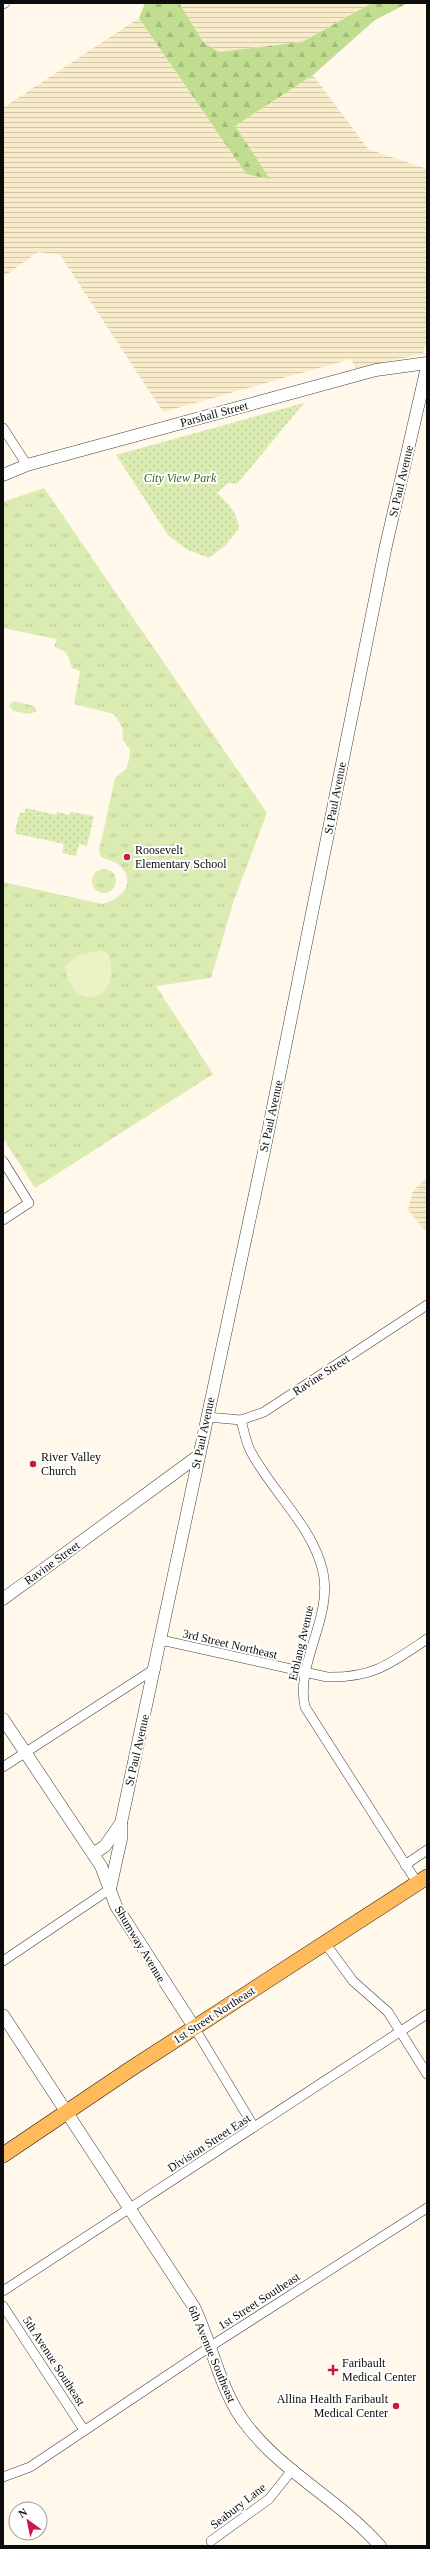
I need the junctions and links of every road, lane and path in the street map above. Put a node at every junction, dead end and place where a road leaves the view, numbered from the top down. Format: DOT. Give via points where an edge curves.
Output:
graph roads {
  1 [pos="427,363"];
  2 [pos="427,367"];
  3 [pos="3,428"];
  4 [pos="27,465"];
  5 [pos="3,475"];
  6 [pos="3,1161"];
  7 [pos="3,1220"];
  8 [pos="427,1305"];
  9 [pos="207,1417"];
  10 [pos="241,1420"];
  11 [pos="198,1456"];
  12 [pos="3,1599"];
  13 [pos="427,1638"];
  14 [pos="161,1640"];
  15 [pos="156,1668"];
  16 [pos="307,1673"];
  17 [pos="3,1719"];
  18 [pos="26,1752"];
  19 [pos="3,1767"];
  20 [pos="121,1823"];
  21 [pos="427,1850"];
  22 [pos="93,1854"];
  23 [pos="405,1865"];
  24 [pos="422,1881"];
  25 [pos="110,1889"];
  26 [pos="325,1943"];
  27 [pos="3,1961"];
  28 [pos="3,2014"];
  29 [pos="427,2014"];
  30 [pos="194,2027"];
  31 [pos="401,2031"];
  32 [pos="427,2074"];
  33 [pos="66,2111"];
  34 [pos="254,2127"];
  35 [pos="3,2155"];
  36 [pos="130,2208"];
  37 [pos="427,2208"];
  38 [pos="3,2291"];
  39 [pos="3,2306"];
  40 [pos="211,2346"];
  41 [pos="84,2430"];
  42 [pos="293,2469"];
  43 [pos="3,2477"];
  44 [pos="211,2541"];
  45 [pos="380,2546"];
  1 -- 4 [label="street, Parshall Street" via="376,370"];
  2 -- 9 [label="street, St Paul Avenue" via="385,550 265,1147"];
  3 -- 4 [label="street"];
  4 -- 5 [label="street, Parshall Street"];
  6 -- 7 [label="street" via="29,1203"];
  8 -- 10 [label="street, Ravine Street" via="264,1412"];
  9 -- 10 [label="street, Ravine Street"];
  9 -- 11 [label="street, St Paul Avenue"];
  10 -- 16 [label="street, Erblang Avenue" via="251,1452 310,1539 319,1556 324,1574 323,1599"];
  11 -- 12 [label="street, Ravine Street"];
  11 -- 14 [label="street, St Paul Avenue"];
  13 -- 16 [label="street, 3rd Street Northeast" via="386,1666 367,1674 347,1678"];
  14 -- 15 [label="street, St Paul Avenue"];
  14 -- 16 [label="street, 3rd Street Northeast"];
  15 -- 18 [label="street"];
  15 -- 20 [label="street, St Paul Avenue"];
  16 -- 23 [label="street, Erblang Avenue" via="302,1690 308,1715"];
  17 -- 18 [label="street, Shumway Avenue"];
  18 -- 19 [label="street"];
  18 -- 22 [label="street, Shumway Avenue"];
  20 -- 22 [label="street, St Paul Avenue" via="105,1846"];
  20 -- 25 [label="street" via="121,1839"];
  21 -- 23 [label="street"];
  22 -- 25 [label="street, Shumway Avenue" via="102,1866"];
  23 -- 24 [label="street, Erblang Avenue"];
  24 -- 26 [label="main road, 1st Street Northeast"];
  25 -- 27 [label="street"];
  25 -- 30 [label="street, Shumway Avenue" via="116,1906 129,1928"];
  26 -- 30 [label="main road, 1st Street Northeast"];
  26 -- 31 [label="street" via="353,1981 388,2012"];
  28 -- 33 [label="street, 6th Avenue Southeast"];
  29 -- 31 [label="street, Division Street East"];
  30 -- 33 [label="main road, 1st Street Northeast"];
  30 -- 34 [label="street, Shumway Avenue"];
  31 -- 32 [label="street"];
  31 -- 34 [label="street, Division Street East"];
  33 -- 35 [label="main road, 1st Street Northeast"];
  33 -- 36 [label="street, 6th Avenue Southeast"];
  34 -- 36 [label="street, Division Street East"];
  36 -- 38 [label="street, Division Street East"];
  36 -- 40 [label="street, 6th Avenue Southeast" via="194,2307"];
  37 -- 40 [label="street, 1st Street Southeast"];
  39 -- 41 [label="street, 5th Avenue Southeast"];
  40 -- 41 [label="street, 1st Street Southeast"];
  40 -- 42 [label="street, 6th Avenue Southeast" via="227,2392 241,2418 257,2437"];
  41 -- 43 [label="street, 1st Street Southeast" via="30,2467"];
  42 -- 44 [label="street, Seabury Lane" via="270,2499"];
  42 -- 45 [label="street, 6th Avenue Southeast"];
}
